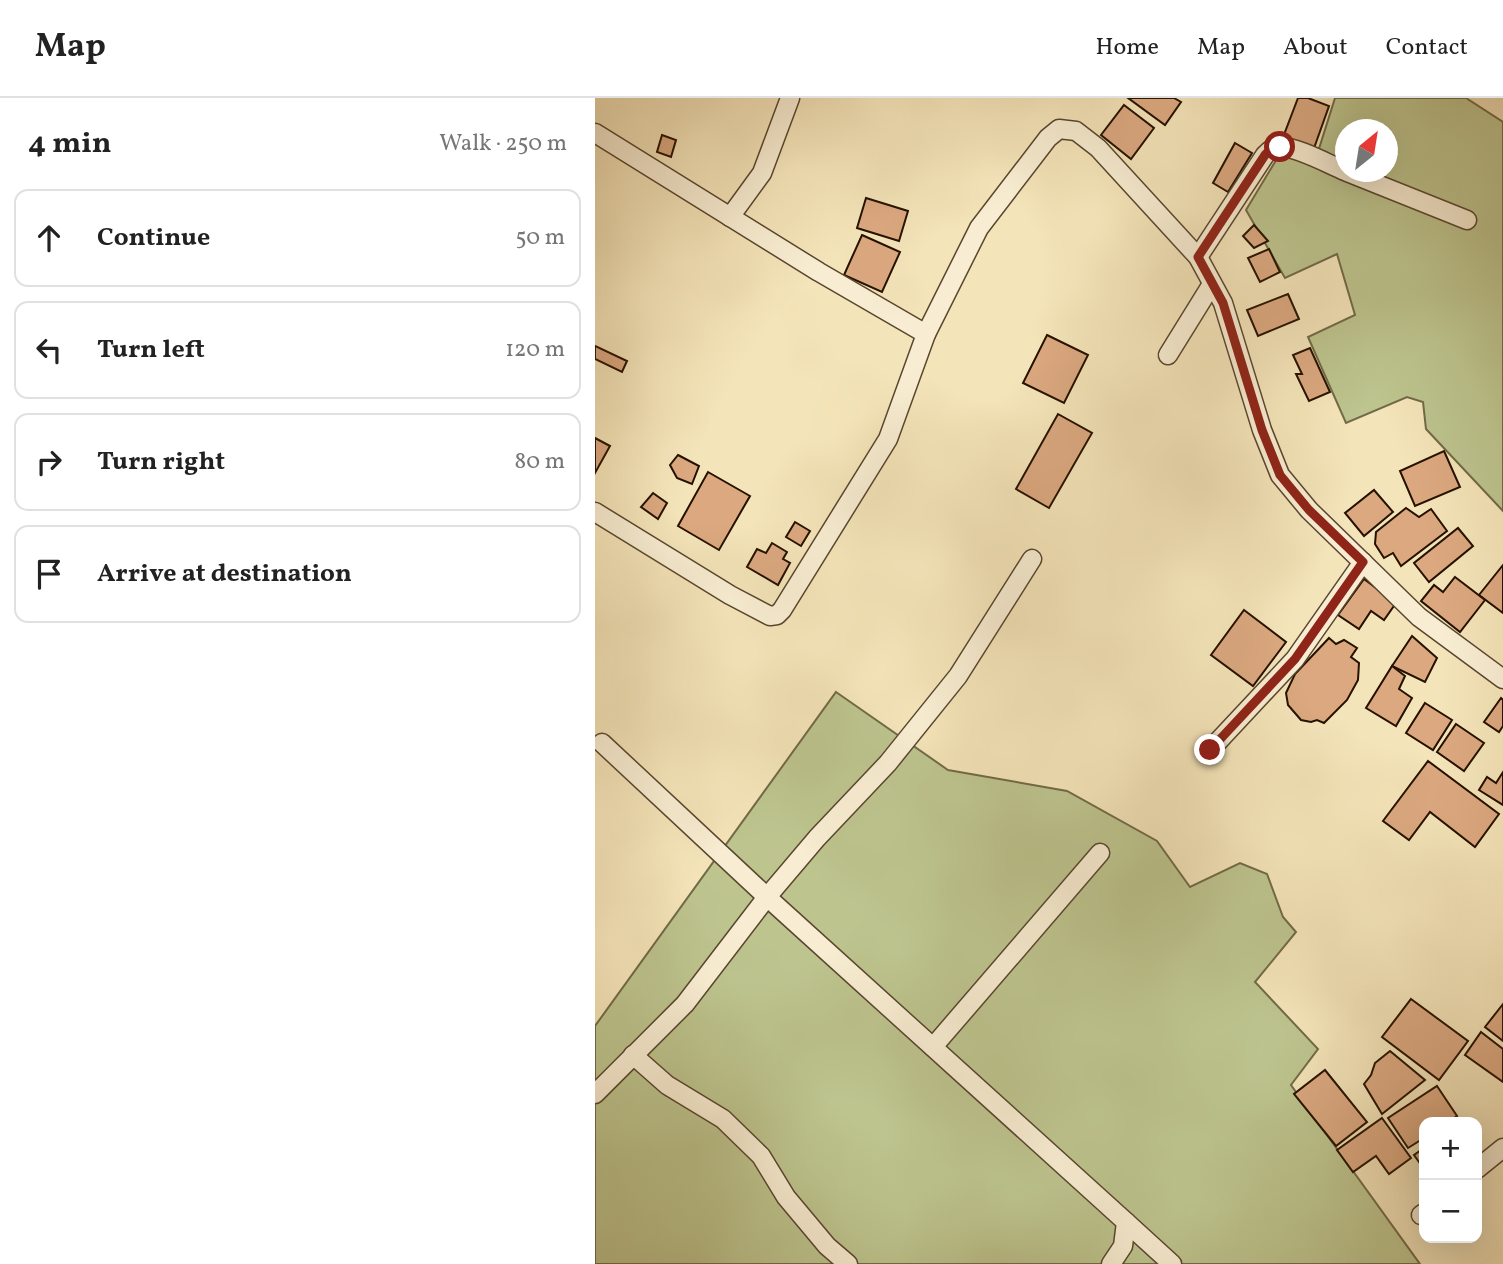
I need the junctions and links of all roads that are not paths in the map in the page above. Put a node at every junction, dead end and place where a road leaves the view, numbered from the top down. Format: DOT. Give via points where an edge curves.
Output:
graph roads {
  1 [pos="790,98"];
  2 [pos="595,133"];
  3 [pos="1335,167"];
  4 [pos="1373,182"];
  5 [pos="730,217"];
  6 [pos="1467,220"];
  7 [pos="1198,257"];
  8 [pos="1212,284"];
  9 [pos="926,334"];
  10 [pos="1168,355"];
  11 [pos="595,512"];
  12 [pos="1033,559"];
  13 [pos="1363,562"];
  14 [pos="1503,679"];
  15 [pos="602,743"];
  16 [pos="1210,750"];
  17 [pos="1100,853"];
  18 [pos="767,897"];
  19 [pos="933,1047"];
  20 [pos="633,1055"];
  21 [pos="595,1094"];
  22 [pos="1503,1148"];
  23 [pos="1482,1165"];
  24 [pos="1126,1222"];
  25 [pos="848,1264"];
  26 [pos="1111,1264"];
  27 [pos="1172,1264"];
  1 -- 5 [label="street" via="762,173"];
  2 -- 5 [label="street"];
  3 -- 7 [label="street" via="1292,149 1272,148"];
  4 -- 6 [label="street"];
  5 -- 9 [label="street"];
  7 -- 8 [label="street"];
  7 -- 9 [label="street" via="1098,148 1076,131 1059,129 979,228"];
  8 -- 10 [label="street"];
  8 -- 13 [label="street" via="1223,303 1280,475"];
  9 -- 11 [label="street" via="888,439 777,615 770,616 730,595"];
  12 -- 18 [label="street" via="958,676 888,763"];
  13 -- 14 [label="street" via="1419,617"];
  13 -- 16 [label="street" via="1295,659"];
  15 -- 18 [label="street"];
  17 -- 19 [label="street"];
  18 -- 19 [label="street"];
  18 -- 20 [label="street" via="685,1003"];
  19 -- 24 [label="street"];
  20 -- 21 [label="street"];
  20 -- 25 [label="street" via="667,1085 723,1119 761,1156 786,1197"];
  22 -- 23 [label="street"];
  24 -- 26 [label="street" via="1123,1246"];
  24 -- 27 [label="street"];
}
